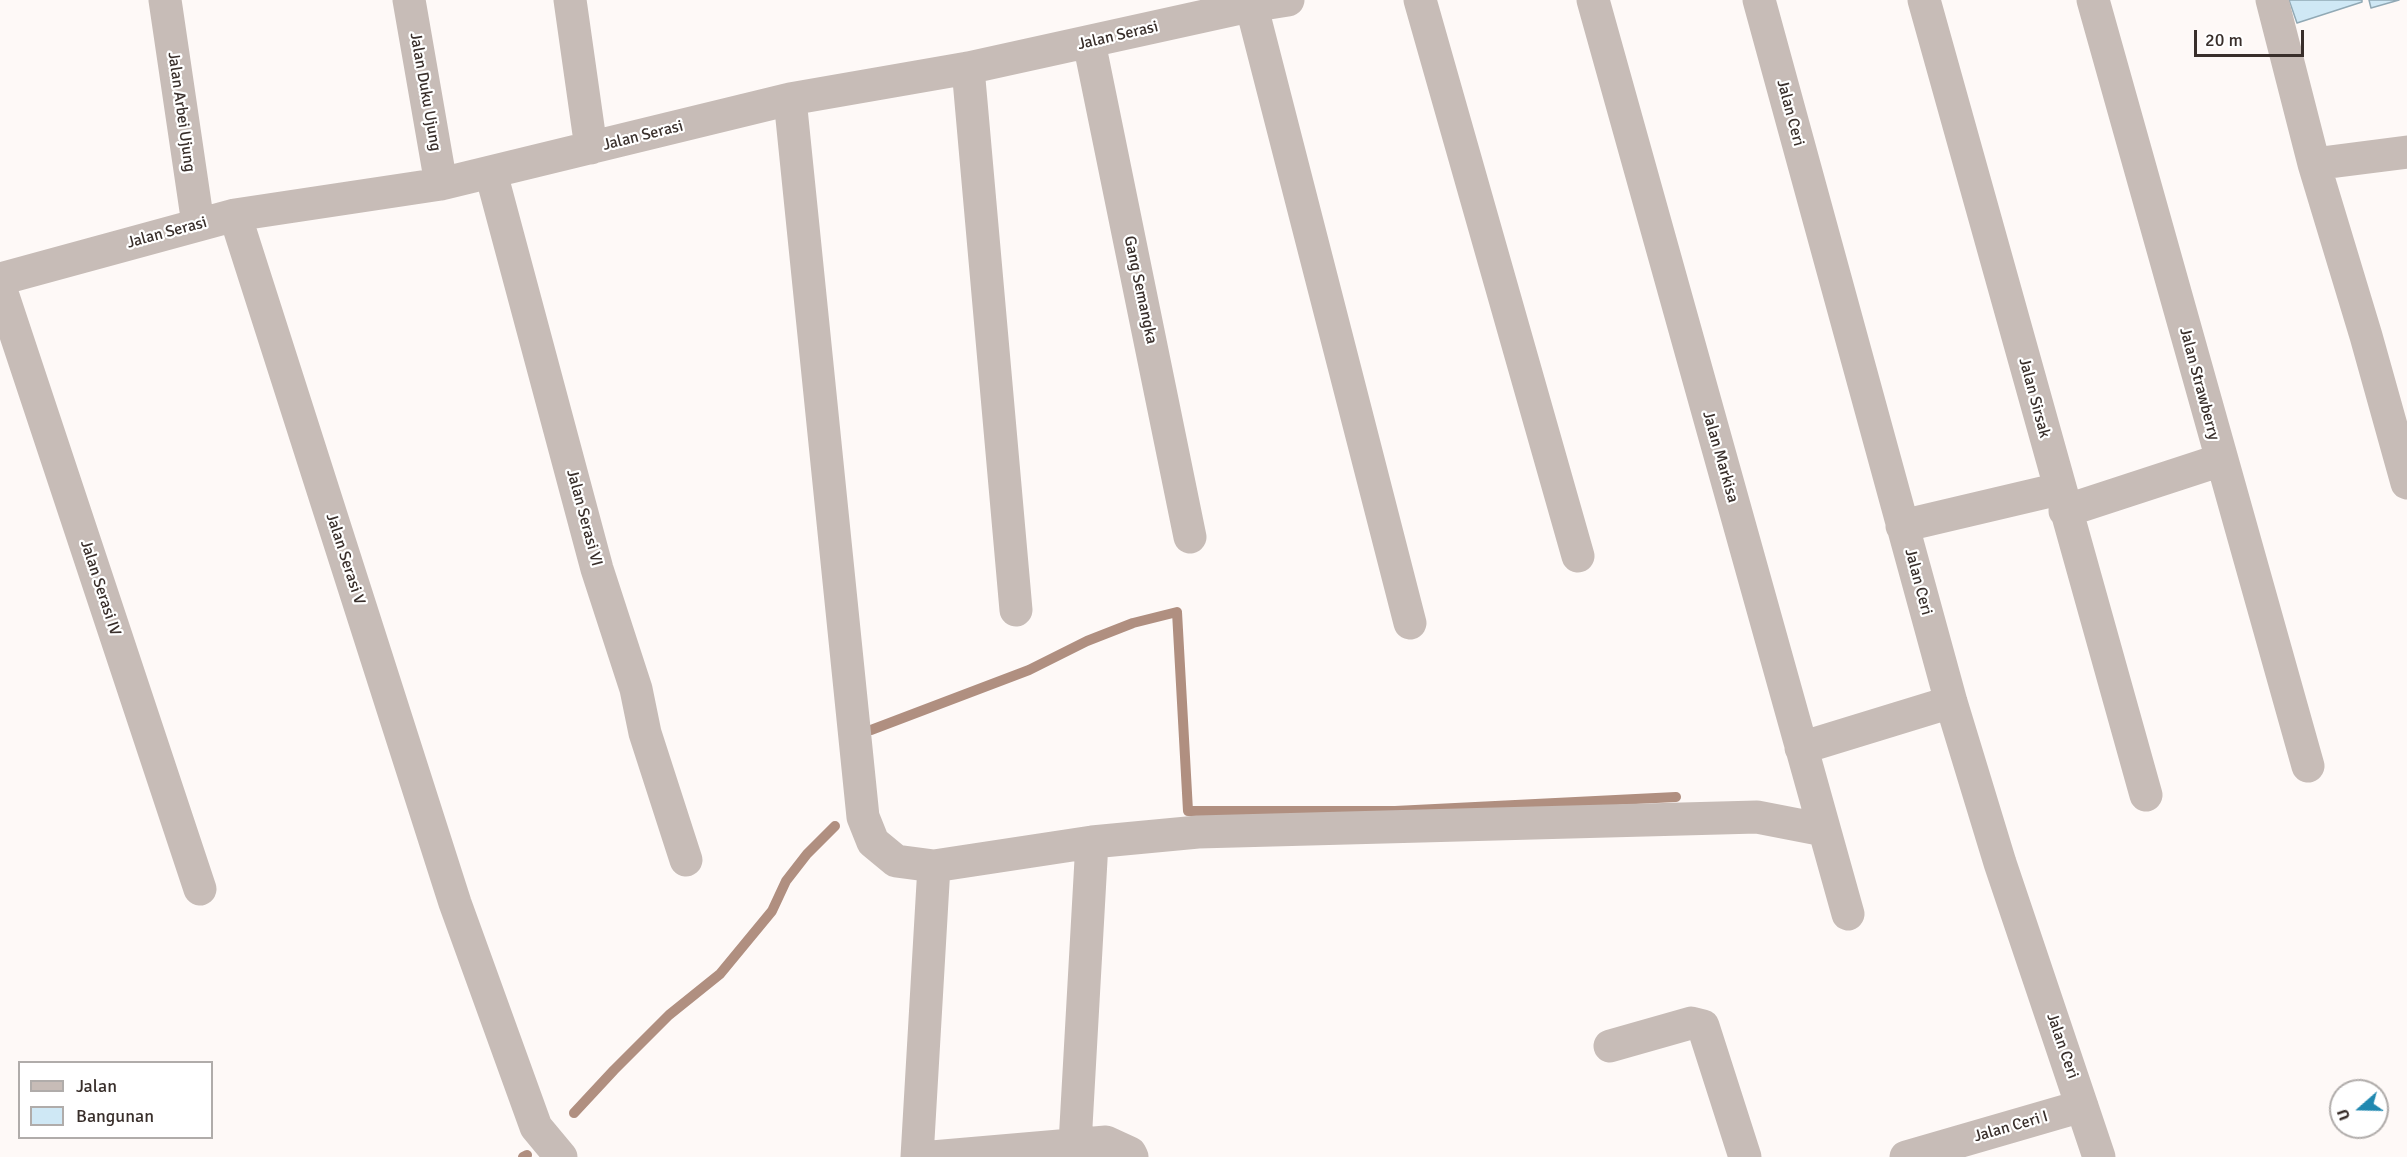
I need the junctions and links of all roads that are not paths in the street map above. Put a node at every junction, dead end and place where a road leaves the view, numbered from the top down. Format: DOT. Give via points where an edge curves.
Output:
graph roads {
  1 [pos="165,0"];
  2 [pos="409,0"];
  3 [pos="570,0"];
  4 [pos="1288,0"];
  5 [pos="1420,0"];
  6 [pos="1593,0"];
  7 [pos="1759,0"];
  8 [pos="1924,0"];
  9 [pos="2093,0"];
  10 [pos="2272,0"];
  11 [pos="1250,3"];
  12 [pos="1089,42"];
  13 [pos="968,68"];
  14 [pos="790,99"];
  15 [pos="591,148"];
  16 [pos="2407,152"];
  17 [pos="2314,164"];
  18 [pos="490,173"];
  19 [pos="441,184"];
  20 [pos="236,215"];
  21 [pos="198,224"];
  22 [pos="0,279"];
  23 [pos="0,287"];
  24 [pos="2401,438"];
  25 [pos="2221,460"];
  26 [pos="2407,483"];
  27 [pos="2062,500"];
  28 [pos="1902,526"];
  29 [pos="1191,537"];
  30 [pos="1578,556"];
  31 [pos="1016,610"];
  32 [pos="1410,623"];
  33 [pos="1951,702"];
  34 [pos="1801,748"];
  35 [pos="2308,766"];
  36 [pos="2146,795"];
  37 [pos="1824,830"];
  38 [pos="1092,842"];
  39 [pos="686,860"];
  40 [pos="934,866"];
  41 [pos="200,890"];
  42 [pos="1848,914"];
  43 [pos="1610,1046"];
  44 [pos="2082,1106"];
  45 [pos="1074,1144"];
  46 [pos="561,1157"];
  47 [pos="917,1157"];
  48 [pos="932,1157"];
  49 [pos="1132,1157"];
  50 [pos="1745,1157"];
  51 [pos="1906,1157"];
  52 [pos="2099,1157"];
  1 -- 21 [label="street, Jalan Arbei Ujung"];
  2 -- 19 [label="street, Jalan Duku Ujung"];
  3 -- 15 [label="street"];
  4 -- 11 [label="street, Jalan Serasi"];
  5 -- 30 [label="street"];
  6 -- 34 [label="street, Jalan Markisa"];
  7 -- 28 [label="street, Jalan Ceri"];
  8 -- 27 [label="street, Jalan Sirsak"];
  9 -- 25 [label="street, Jalan Strawberry"];
  10 -- 17 [label="street"];
  11 -- 12 [label="street, Jalan Serasi"];
  11 -- 32 [label="street"];
  12 -- 13 [label="street, Jalan Serasi"];
  12 -- 29 [label="street, Gang Semangka"];
  13 -- 14 [label="street, Jalan Serasi"];
  13 -- 31 [label="street"];
  14 -- 15 [label="street, Jalan Serasi"];
  14 -- 40 [label="street" via="863,817 873,843 896,861"];
  15 -- 18 [label="street, Jalan Serasi"];
  16 -- 17 [label="street"];
  17 -- 24 [label="street"];
  18 -- 19 [label="street, Jalan Serasi"];
  18 -- 39 [label="street, Jalan Serasi VI" via="597,569"];
  19 -- 20 [label="street, Jalan Serasi"];
  20 -- 21 [label="street, Jalan Serasi"];
  20 -- 46 [label="street, Jalan Serasi V" via="455,903 536,1127"];
  21 -- 22 [label="street, Jalan Serasi"];
  23 -- 41 [label="street, Jalan Serasi IV"];
  24 -- 26 [label="street"];
  25 -- 27 [label="street"];
  25 -- 35 [label="street, Jalan Strawberry"];
  27 -- 28 [label="street"];
  27 -- 36 [label="street, Jalan Sirsak"];
  28 -- 33 [label="street, Jalan Ceri"];
  33 -- 34 [label="street"];
  33 -- 44 [label="street, Jalan Ceri" via="2000,863"];
  34 -- 37 [label="street, Jalan Markisa"];
  37 -- 38 [label="street" via="1757,817 1198,832"];
  37 -- 42 [label="street, Jalan Markisa"];
  38 -- 40 [label="street"];
  38 -- 45 [label="street"];
  40 -- 47 [label="street"];
  43 -- 50 [label="street" via="1691,1023 1703,1026"];
  44 -- 51 [label="street, Jalan Ceri I"];
  44 -- 52 [label="street, Jalan Ceri"];
  45 -- 48 [label="street"];
  45 -- 49 [label="street" via="1106,1143"];
}
